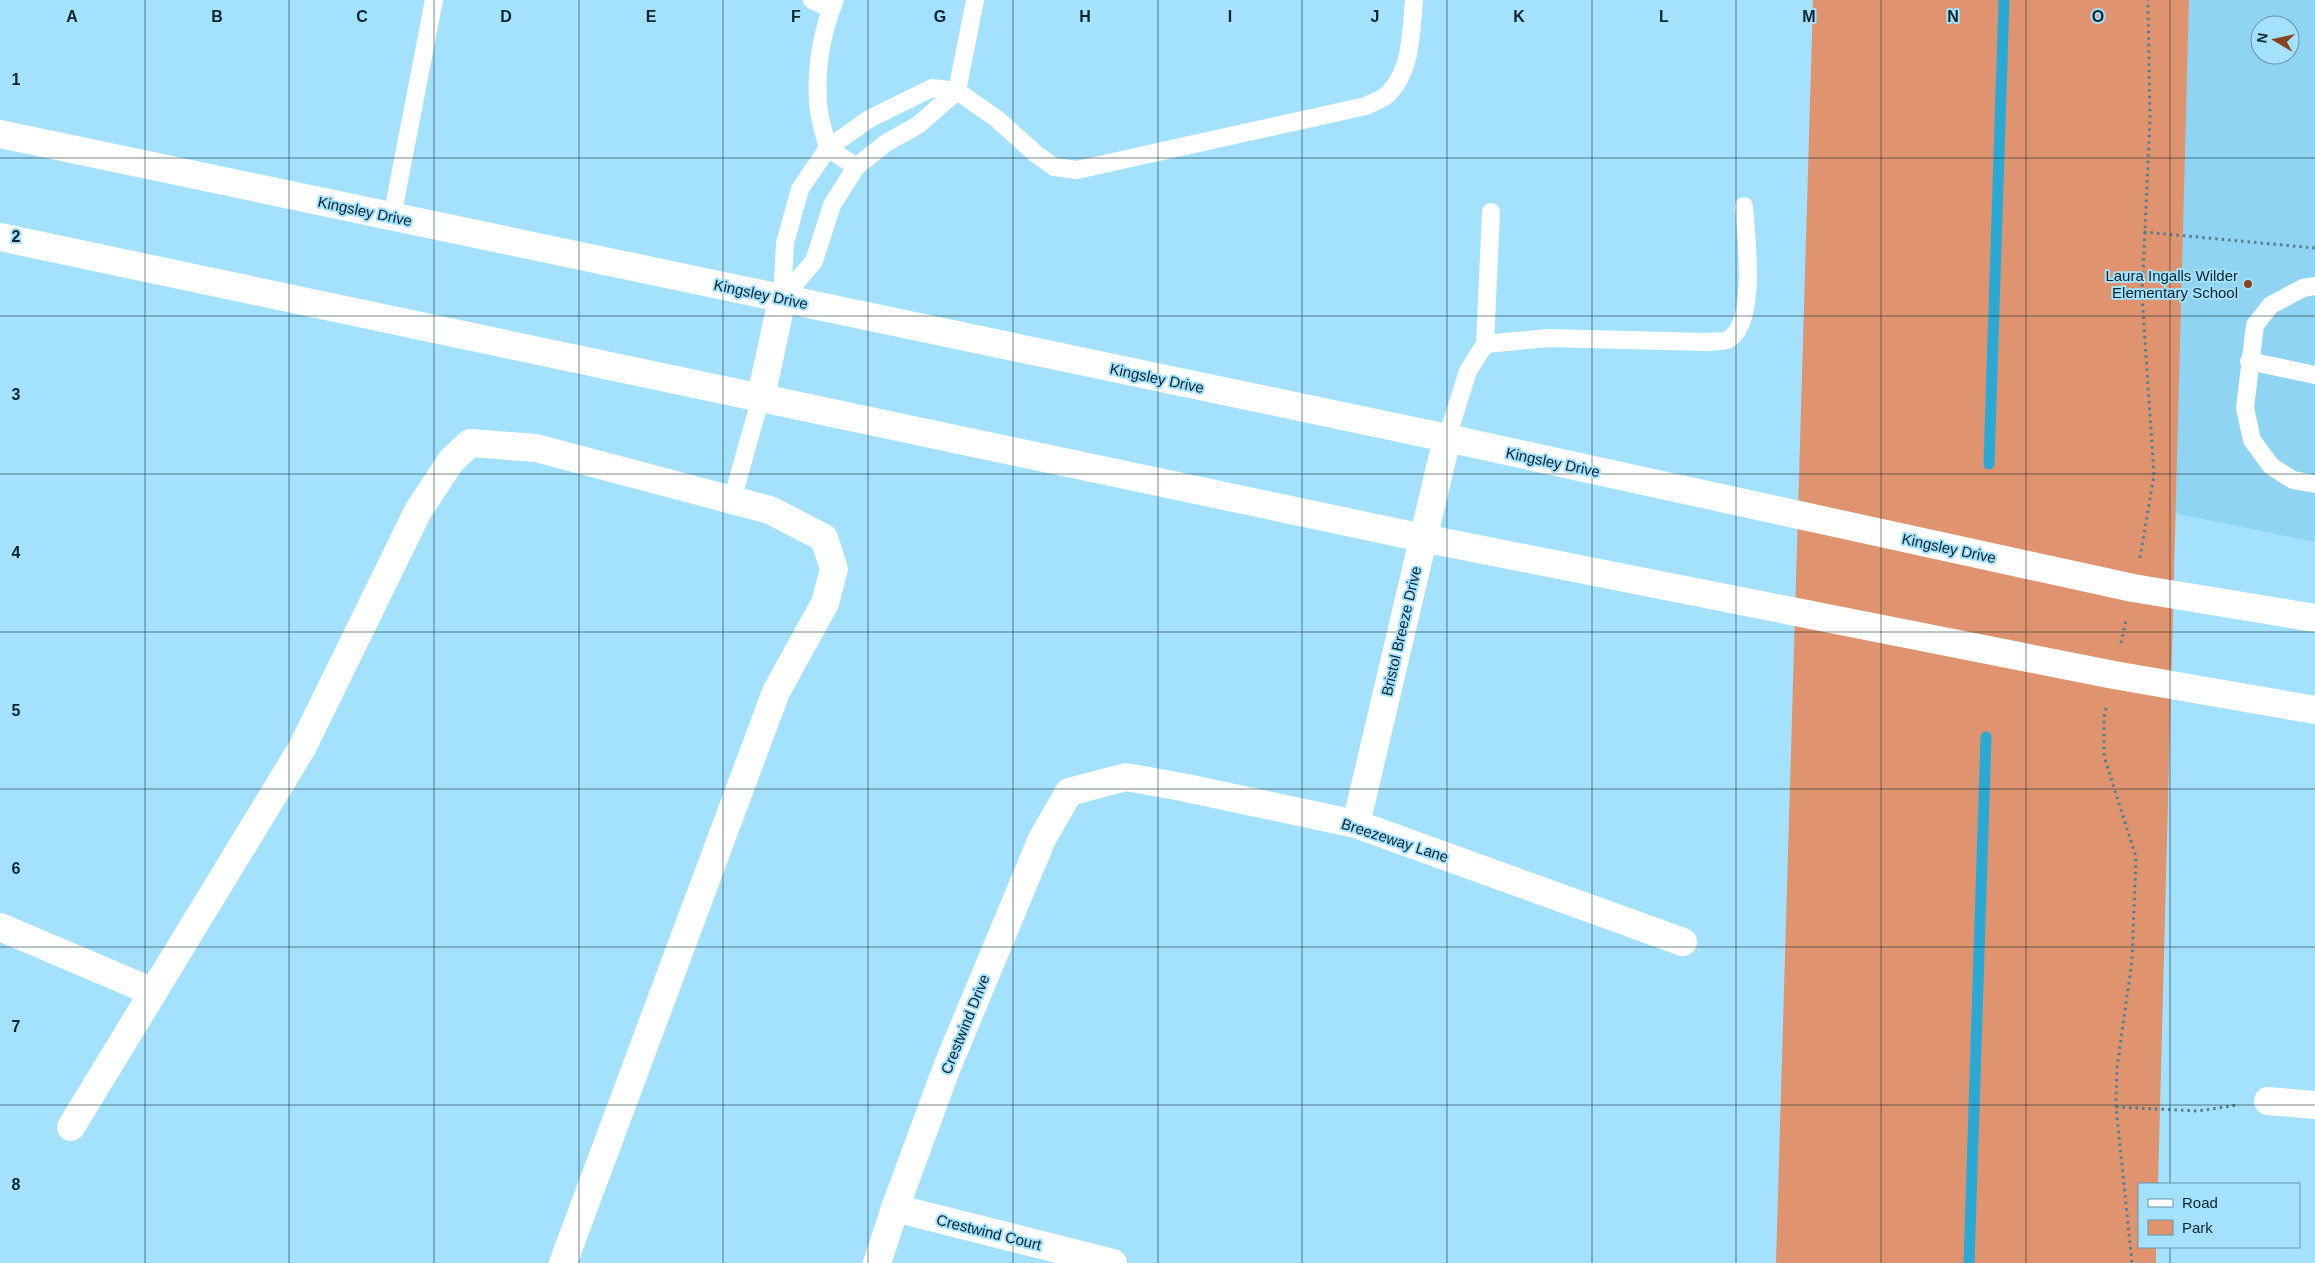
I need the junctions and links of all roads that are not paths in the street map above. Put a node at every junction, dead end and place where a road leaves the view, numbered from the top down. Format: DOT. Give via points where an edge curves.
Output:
graph roads {
  1 [pos="434,0"];
  2 [pos="812,0"];
  3 [pos="975,0"];
  4 [pos="1414,0"];
  5 [pos="833,5"];
  6 [pos="957,91"];
  7 [pos="0,134"];
  8 [pos="828,148"];
  9 [pos="856,167"];
  10 [pos="1744,206"];
  11 [pos="1491,212"];
  12 [pos="392,217"];
  13 [pos="0,237"];
  14 [pos="2315,286"];
  15 [pos="782,299"];
  16 [pos="1485,344"];
  17 [pos="2249,361"];
  18 [pos="2315,375"];
  19 [pos="761,397"];
  20 [pos="1447,438"];
  21 [pos="2315,484"];
  22 [pos="732,500"];
  23 [pos="1423,538"];
  24 [pos="2315,618"];
  25 [pos="2315,710"];
  26 [pos="1069,792"];
  27 [pos="1356,824"];
  28 [pos="0,927"];
  29 [pos="1683,942"];
  30 [pos="153,992"];
  31 [pos="2268,1101"];
  32 [pos="2315,1105"];
  33 [pos="71,1127"];
  34 [pos="895,1208"];
  35 [pos="563,1263"];
  36 [pos="877,1263"];
  37 [pos="1113,1263"];
  1 -- 12 [label="lane"];
  2 -- 5 [label="lane"];
  3 -- 6 [label="lane"];
  4 -- 6 [label="lane" via="1410,44 1403,73 1389,94 1366,106 1077,170 1054,167 997,119"];
  5 -- 8 [label="lane" via="826,21 820,60 818,103"];
  6 -- 8 [label="lane" via="932,88 869,119"];
  6 -- 9 [label="lane" via="918,125 886,143"];
  7 -- 12 [label="main road, Kingsley Drive"];
  8 -- 9 [label="lane"];
  8 -- 15 [label="lane" via="800,189 785,243"];
  9 -- 15 [label="lane" via="832,205 814,261"];
  10 -- 16 [label="lane" via="1749,287 1739,327 1727,340 1548,338"];
  11 -- 16 [label="lane"];
  12 -- 15 [label="main road, Kingsley Drive"];
  13 -- 19 [label="main road"];
  14 -- 17 [label="lane" via="2303,288 2271,305 2255,325"];
  15 -- 19 [label="main road"];
  15 -- 20 [label="main road, Kingsley Drive"];
  16 -- 20 [label="lane" via="1468,371"];
  17 -- 18 [label="lane"];
  17 -- 21 [label="lane" via="2245,408 2252,440 2271,466 2293,480"];
  19 -- 22 [label="lane"];
  19 -- 23 [label="main road"];
  20 -- 23 [label="main road, Bristol Breeze Drive"];
  20 -- 24 [label="main road, Kingsley Drive" via="2133,588"];
  22 -- 30 [label="main road" via="536,448 470,443 451,461 418,511 302,748"];
  22 -- 35 [label="main road" via="770,510 824,538 834,569 825,603 776,692"];
  23 -- 25 [label="main road" via="2114,675"];
  23 -- 27 [label="main road, Bristol Breeze Drive"];
  26 -- 27 [label="main road, Breezeway Lane" via="1126,777"];
  26 -- 34 [label="main road, Crestwind Drive" via="1042,840 950,1058"];
  27 -- 29 [label="main road, Breezeway Lane"];
  28 -- 30 [label="main road"];
  30 -- 33 [label="main road"];
  31 -- 32 [label="main road"];
  34 -- 36 [label="main road, Crestwind Drive"];
  34 -- 37 [label="main road, Crestwind Court"];
}
